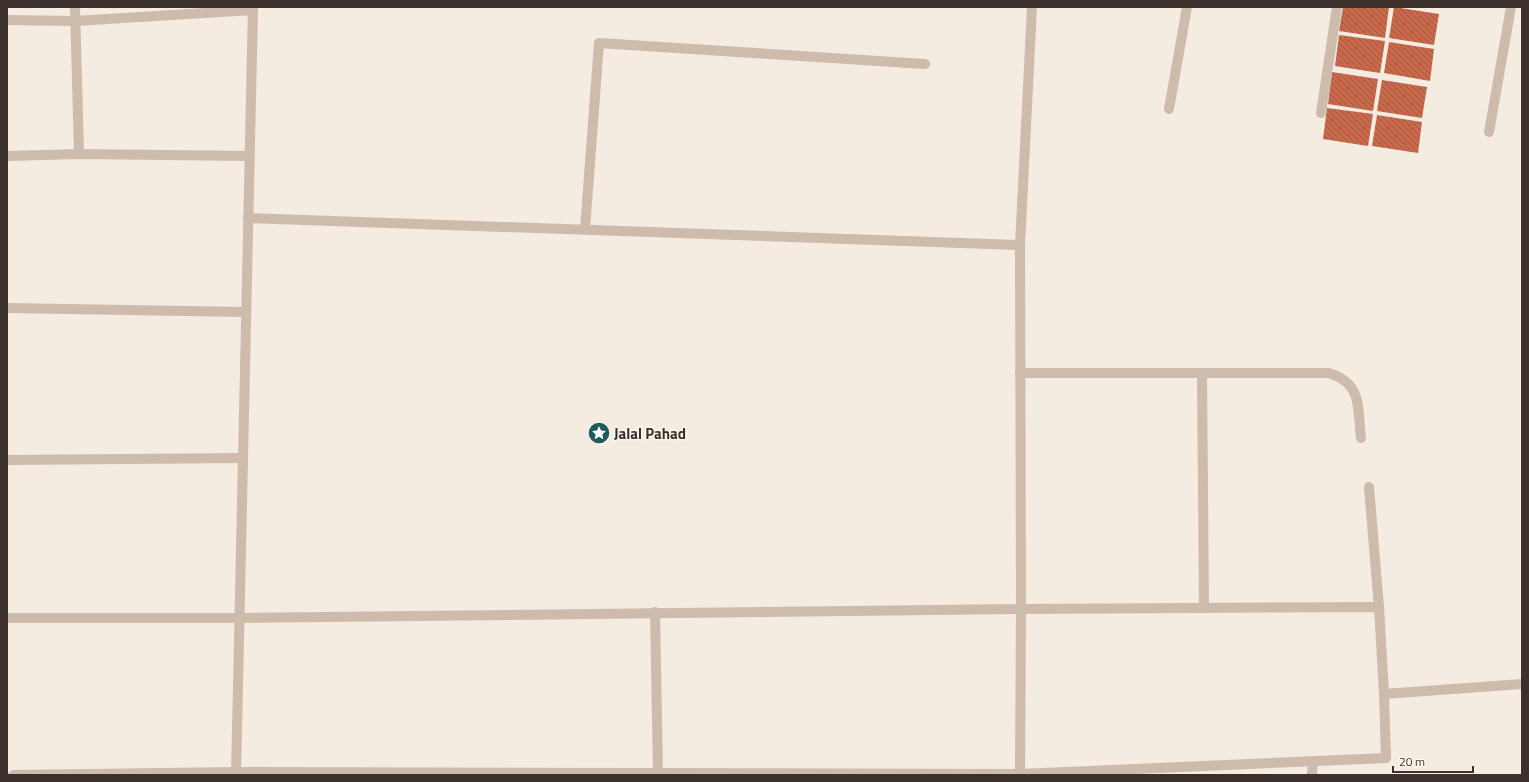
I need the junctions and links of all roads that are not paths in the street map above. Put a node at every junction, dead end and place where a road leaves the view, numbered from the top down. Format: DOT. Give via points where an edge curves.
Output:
graph roads {
  1 [pos="75,7"];
  2 [pos="1032,7"];
  3 [pos="1187,7"];
  4 [pos="1336,7"];
  5 [pos="1511,7"];
  6 [pos="253,9"];
  7 [pos="7,20"];
  8 [pos="75,21"];
  9 [pos="925,64"];
  10 [pos="1169,109"];
  11 [pos="1321,113"];
  12 [pos="1488,132"];
  13 [pos="79,154"];
  14 [pos="7,156"];
  15 [pos="250,156"];
  16 [pos="248,218"];
  17 [pos="585,229"];
  18 [pos="1020,245"];
  19 [pos="7,308"];
  20 [pos="246,312"];
  21 [pos="1020,373"];
  22 [pos="1202,373"];
  23 [pos="1360,438"];
  24 [pos="243,458"];
  25 [pos="7,460"];
  26 [pos="1369,487"];
  27 [pos="1379,607"];
  28 [pos="1204,608"];
  29 [pos="1021,609"];
  30 [pos="655,612"];
  31 [pos="7,618"];
  32 [pos="240,618"];
  33 [pos="1522,684"];
  34 [pos="1384,694"];
  35 [pos="1313,761"];
  36 [pos="1187,771"];
  37 [pos="658,773"];
  38 [pos="236,774"];
  39 [pos="1020,774"];
  40 [pos="13,775"];
  41 [pos="1312,775"];
  1 -- 8 [label="street"];
  2 -- 18 [label="street"];
  3 -- 10 [label="street"];
  4 -- 11 [label="street"];
  5 -- 12 [label="street"];
  6 -- 8 [label="street"];
  6 -- 15 [label="street"];
  7 -- 8 [label="street"];
  8 -- 13 [label="street"];
  9 -- 17 [label="street" via="599,43"];
  13 -- 14 [label="street"];
  13 -- 15 [label="street"];
  15 -- 16 [label="street"];
  16 -- 17 [label="street"];
  16 -- 20 [label="street"];
  17 -- 18 [label="street"];
  18 -- 21 [label="street"];
  19 -- 20 [label="street"];
  20 -- 24 [label="street"];
  21 -- 22 [label="street"];
  21 -- 29 [label="street"];
  22 -- 23 [label="street" via="1329,373 1343,377 1354,389"];
  22 -- 28 [label="street"];
  24 -- 25 [label="street"];
  24 -- 32 [label="street"];
  26 -- 27 [label="street"];
  27 -- 28 [label="street"];
  27 -- 34 [label="street"];
  28 -- 29 [label="street"];
  29 -- 30 [label="street"];
  29 -- 39 [label="street"];
  30 -- 32 [label="street"];
  30 -- 37 [label="street"];
  31 -- 32 [label="street"];
  32 -- 38 [label="street"];
  33 -- 34 [label="street"];
  34 -- 35 [label="street" via="1386,758"];
  35 -- 36 [label="street"];
  35 -- 41 [label="street"];
  36 -- 39 [label="street"];
  37 -- 38 [label="street"];
  37 -- 39 [label="street"];
  38 -- 40 [label="street"];
}
